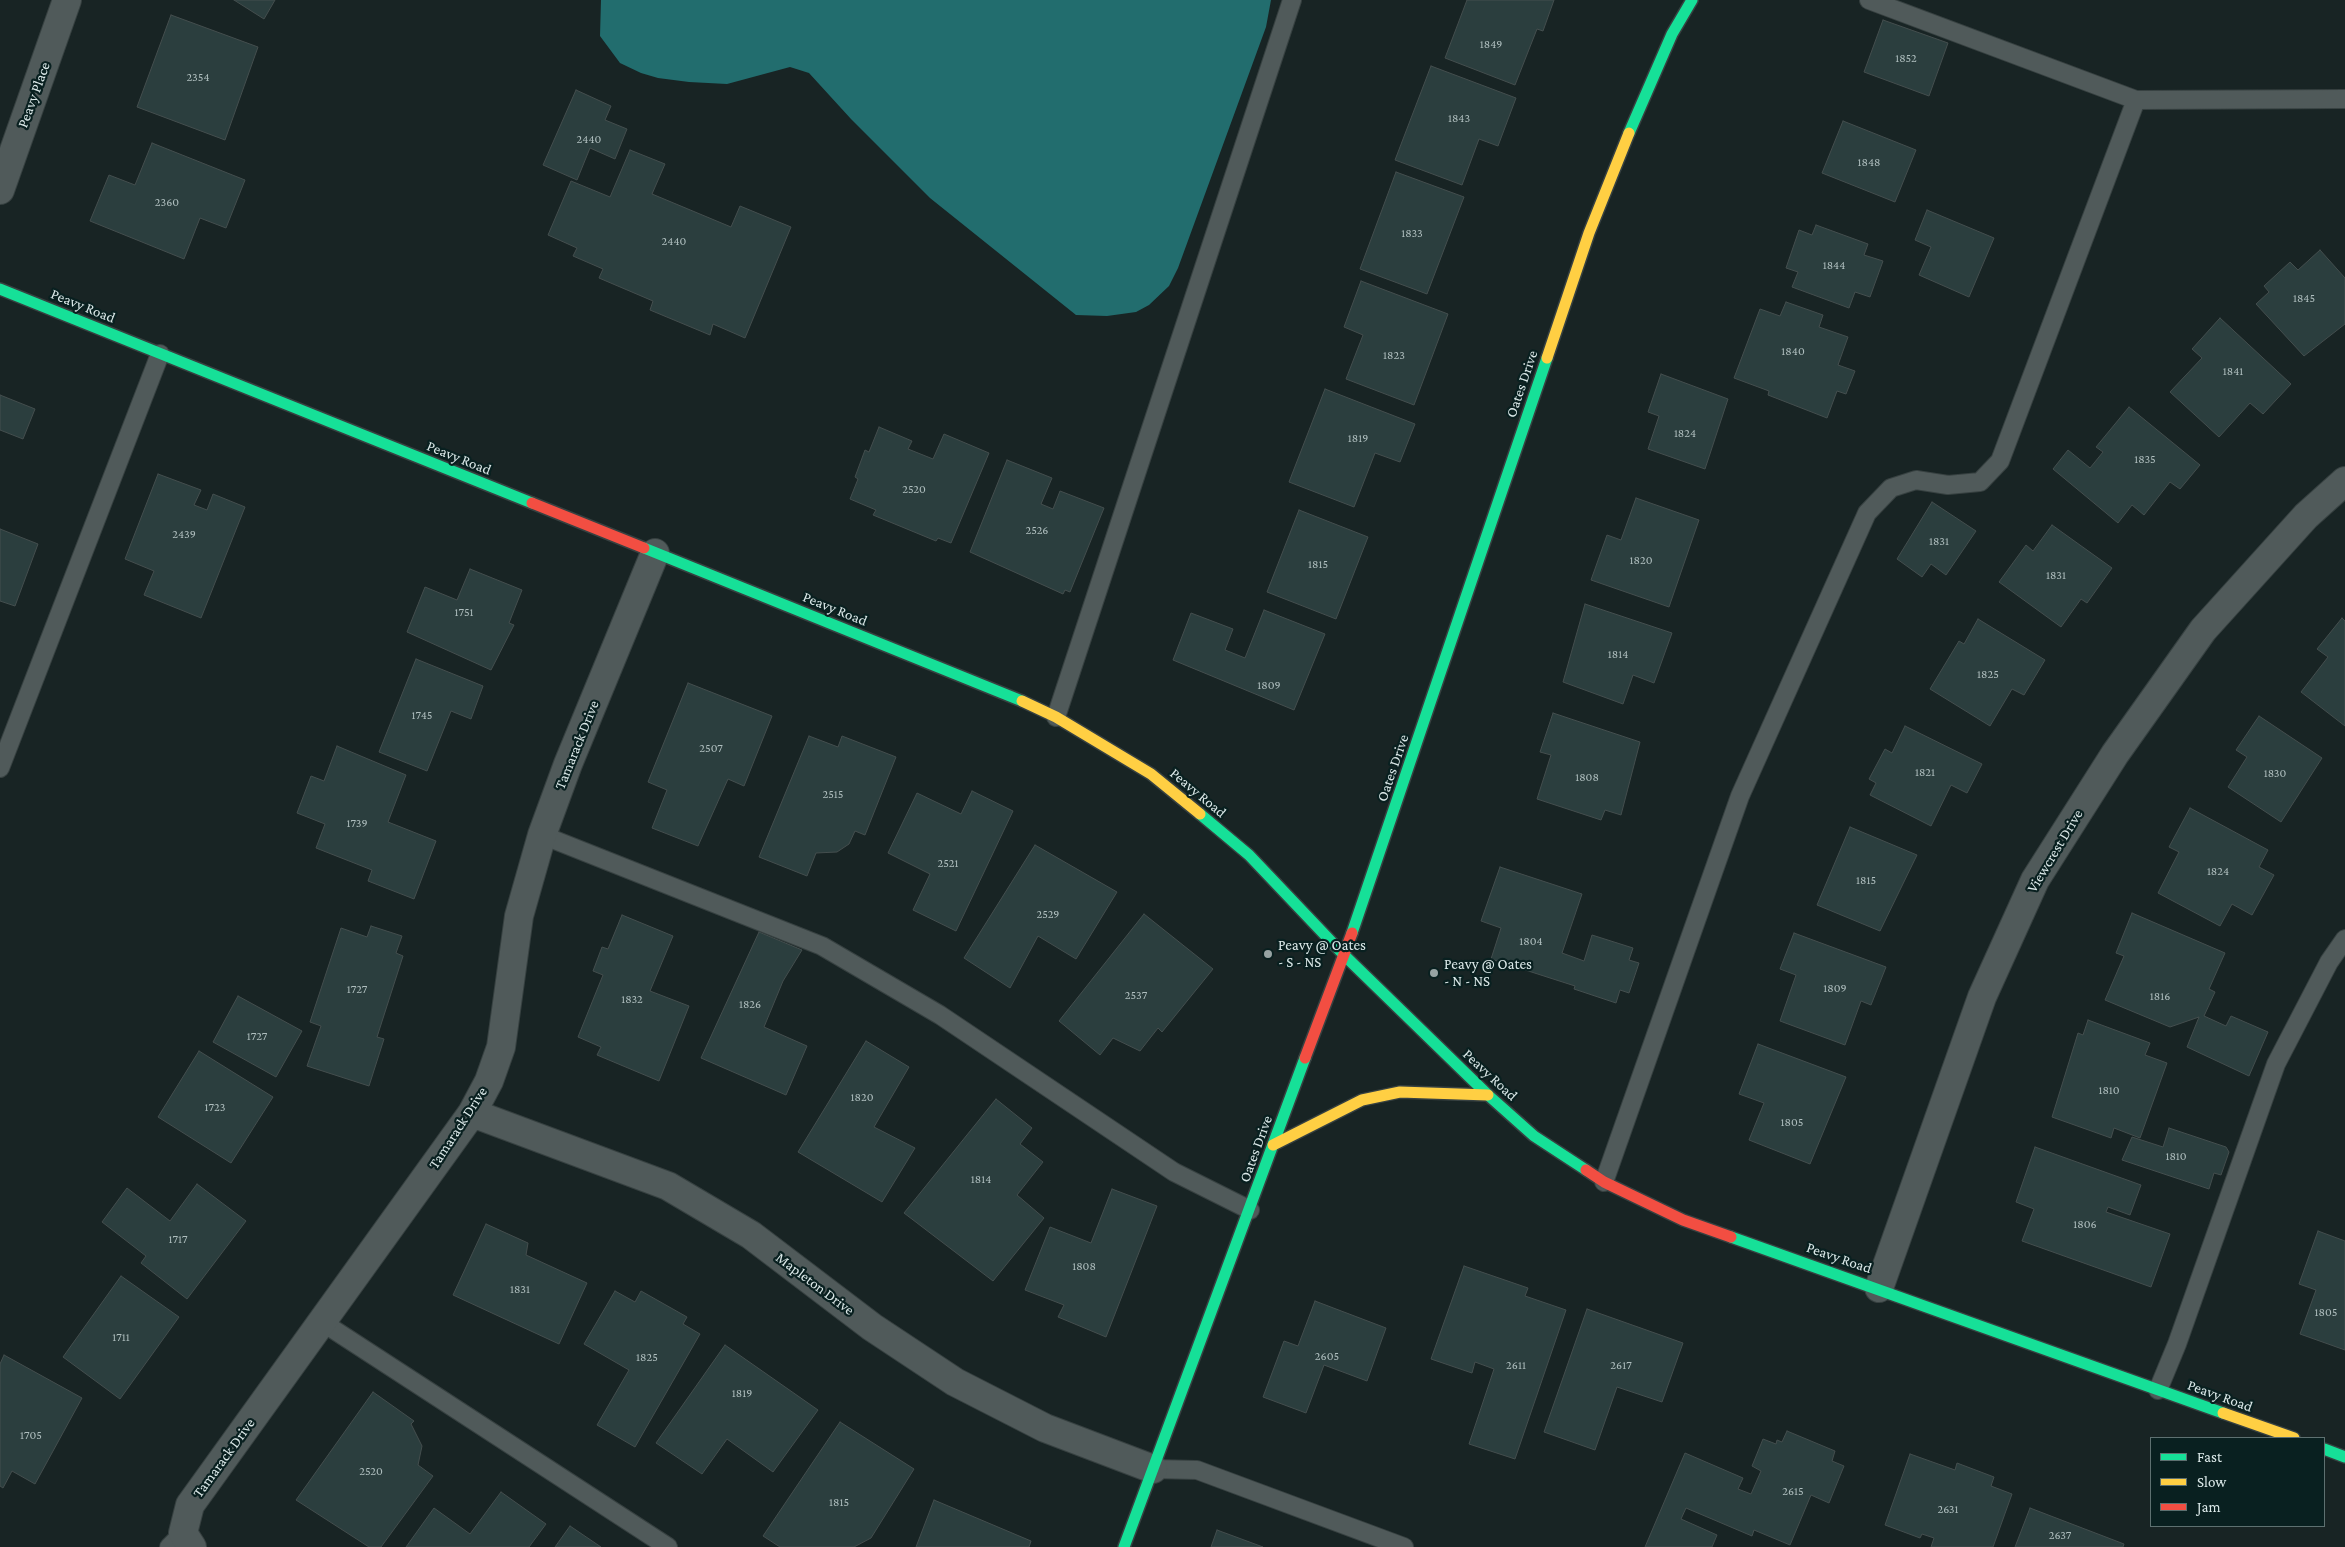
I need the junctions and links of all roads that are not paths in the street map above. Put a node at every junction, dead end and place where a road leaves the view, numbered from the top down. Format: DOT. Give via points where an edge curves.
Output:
graph roads {
  1 [pos="67,0"];
  2 [pos="1292,0"];
  3 [pos="1692,0"];
  4 [pos="1869,0"];
  5 [pos="2345,99"];
  6 [pos="2136,100"];
  7 [pos="0,190"];
  8 [pos="0,289"];
  9 [pos="160,354"];
  10 [pos="2345,481"];
  11 [pos="655,553"];
  12 [pos="1056,717"];
  13 [pos="0,768"];
  14 [pos="542,836"];
  15 [pos="2345,939"];
  16 [pos="1344,955"];
  17 [pos="1488,1095"];
  18 [pos="472,1113"];
  19 [pos="1273,1145"];
  20 [pos="1604,1182"];
  21 [pos="1250,1210"];
  22 [pos="1879,1288"];
  23 [pos="322,1322"];
  24 [pos="2158,1390"];
  25 [pos="2291,1437"];
  26 [pos="2325,1449"];
  27 [pos="2345,1457"];
  28 [pos="1152,1469"];
  29 [pos="181,1542"];
  30 [pos="668,1547"];
  31 [pos="1124,1547"];
  32 [pos="1404,1547"];
  1 -- 7 [label="street, Peavy Place"];
  2 -- 12 [label="lane"];
  3 -- 16 [label="street, Oates Drive" via="1672,34 1589,233"];
  4 -- 6 [label="lane"];
  5 -- 6 [label="lane"];
  6 -- 20 [label="lane" via="2000,460 1980,482 1948,485 1916,480 1891,488 1867,513 1740,796"];
  8 -- 9 [label="street, Peavy Road"];
  9 -- 11 [label="street, Peavy Road"];
  9 -- 13 [label="lane"];
  10 -- 22 [label="street, Viewcrest Drive" via="2306,516 2202,630 2114,754 2035,880 1982,997"];
  11 -- 12 [label="street, Peavy Road" via="998,690"];
  11 -- 14 [label="street, Tamarack Drive" via="568,764"];
  12 -- 16 [label="street, Peavy Road" via="1151,774 1249,855"];
  14 -- 18 [label="street, Tamarack Drive" via="519,916 501,1047 489,1081"];
  14 -- 21 [label="lane" via="822,946 940,1015 1174,1172"];
  15 -- 24 [label="lane" via="2329,962 2276,1064"];
  16 -- 17 [label="street, Peavy Road"];
  16 -- 19 [label="street, Oates Drive"];
  17 -- 19 [label="street" via="1400,1092 1362,1100"];
  17 -- 20 [label="street, Peavy Road" via="1534,1136"];
  18 -- 23 [label="street, Tamarack Drive"];
  18 -- 28 [label="street, Mapleton Drive" via="668,1186 751,1234 872,1327 954,1382 1045,1428"];
  19 -- 21 [label="street, Oates Drive"];
  20 -- 22 [label="street, Peavy Road" via="1683,1220"];
  21 -- 28 [label="street, Oates Drive"];
  22 -- 24 [label="street, Peavy Road"];
  23 -- 29 [label="street, Tamarack Drive" via="190,1505"];
  23 -- 30 [label="lane"];
  24 -- 25 [label="street, Peavy Road"];
  26 -- 27 [label="street"];
  28 -- 31 [label="street, Oates Drive"];
  28 -- 32 [label="lane" via="1196,1470"];
}
